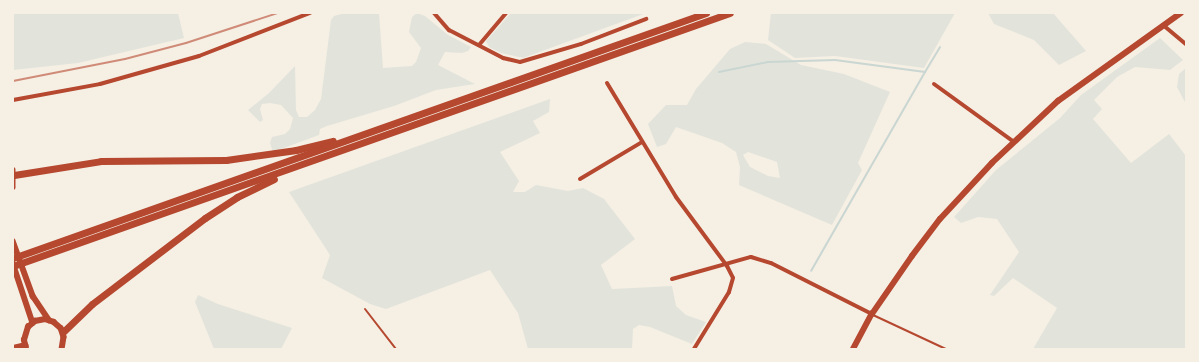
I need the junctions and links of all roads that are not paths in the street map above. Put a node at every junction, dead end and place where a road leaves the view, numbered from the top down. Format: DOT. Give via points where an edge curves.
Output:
graph roads {
  1 [pos="310,13"];
  2 [pos="434,13"];
  3 [pos="506,13"];
  4 [pos="706,13"];
  5 [pos="730,13"];
  6 [pos="1181,13"];
  7 [pos="646,19"];
  8 [pos="1163,25"];
  9 [pos="1186,44"];
  10 [pos="479,45"];
  11 [pos="607,83"];
  12 [pos="934,84"];
  13 [pos="13,100"];
  14 [pos="385,127"];
  15 [pos="642,142"];
  16 [pos="1014,142"];
  17 [pos="324,157"];
  18 [pos="14,173"];
  19 [pos="580,179"];
  20 [pos="13,187"];
  21 [pos="13,241"];
  22 [pos="13,258"];
  23 [pos="13,264"];
  24 [pos="728,266"];
  25 [pos="672,279"];
  26 [pos="364,309"];
  27 [pos="872,314"];
  28 [pos="49,320"];
  29 [pos="33,323"];
  30 [pos="63,332"];
  31 [pos="26,347"];
  32 [pos="13,348"];
  33 [pos="62,349"];
  34 [pos="396,349"];
  35 [pos="694,349"];
  36 [pos="852,349"];
  37 [pos="946,349"];
  1 -- 13 [label="street" via="199,56 100,84"];
  2 -- 10 [label="street" via="449,30"];
  3 -- 10 [label="street"];
  4 -- 14 [label="highway"];
  5 -- 17 [label="highway"];
  6 -- 8 [label="main road"];
  7 -- 10 [label="street" via="581,44 520,62 503,58"];
  8 -- 9 [label="street"];
  8 -- 16 [label="main road" via="1058,101"];
  11 -- 15 [label="street"];
  12 -- 16 [label="street"];
  14 -- 18 [label="highway" via="296,150 233,159 101,161"];
  14 -- 22 [label="highway"];
  15 -- 19 [label="street"];
  15 -- 24 [label="street" via="676,197"];
  16 -- 27 [label="main road" via="940,219"];
  17 -- 23 [label="highway"];
  17 -- 30 [label="highway" via="221,206 103,296"];
  18 -- 20 [label="main road"];
  21 -- 28 [label="main road" via="33,296"];
  23 -- 29 [label="main road"];
  24 -- 25 [label="street"];
  24 -- 27 [label="street" via="738,259 751,257 771,263"];
  24 -- 35 [label="street" via="733,278 729,292"];
  26 -- 34 [label="lane"];
  27 -- 36 [label="main road"];
  27 -- 37 [label="lane"];
  28 -- 29 [label="main road"];
  28 -- 30 [label="main road" via="58,325"];
  29 -- 31 [label="main road" via="25,332"];
  30 -- 33 [label="main road"];
  31 -- 32 [label="highway"];
}
